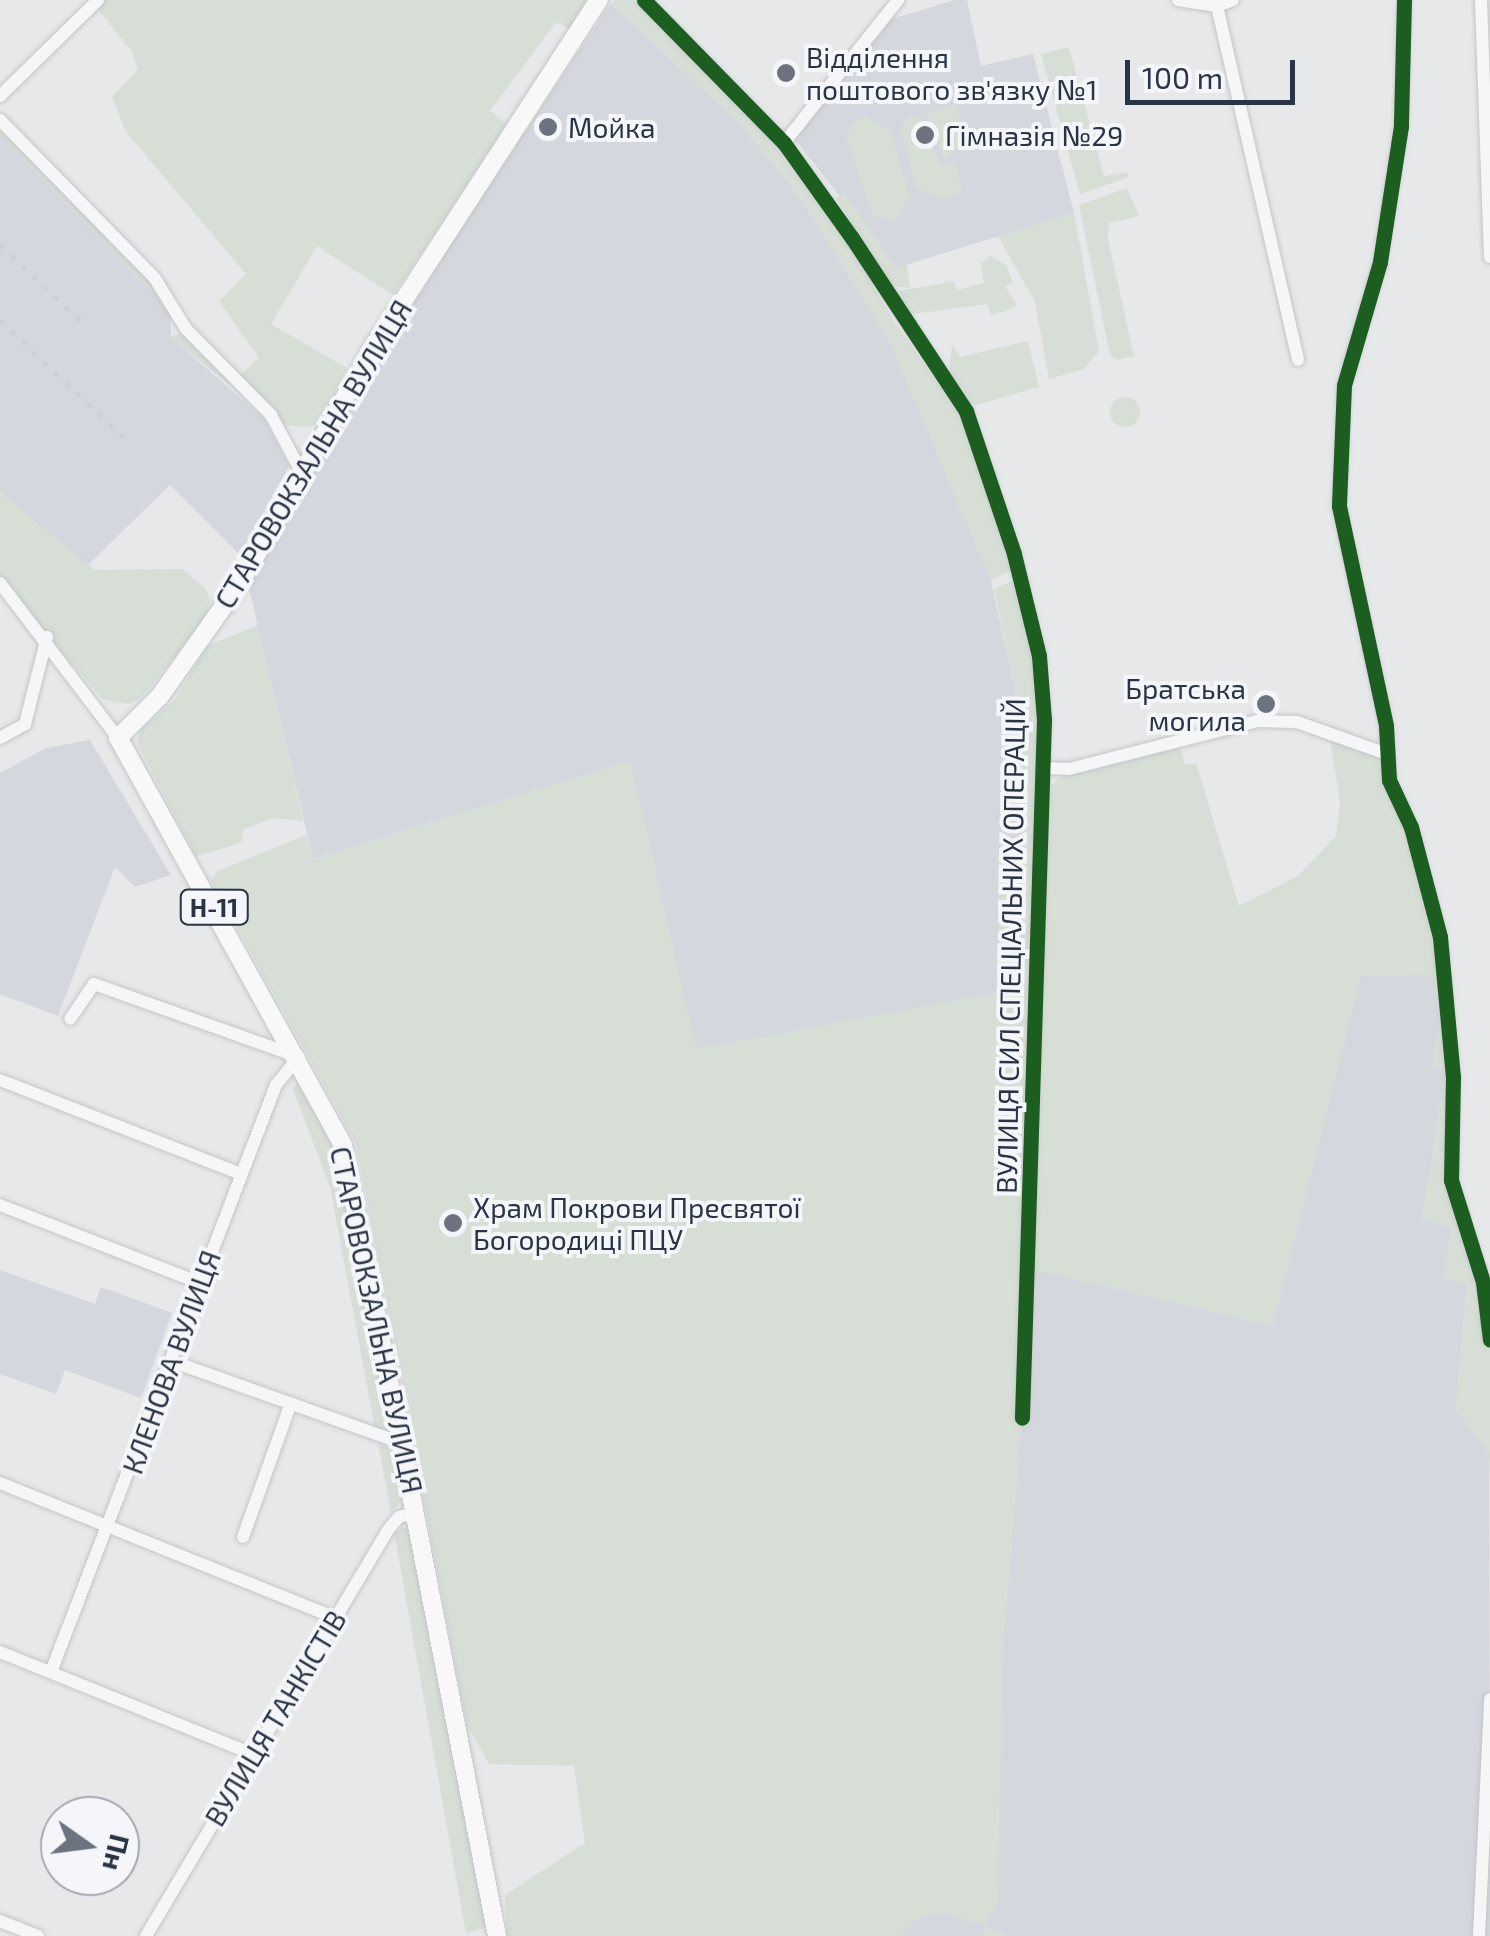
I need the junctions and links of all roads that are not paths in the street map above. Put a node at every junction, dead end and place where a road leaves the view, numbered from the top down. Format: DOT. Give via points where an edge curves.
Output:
graph roads {
  1 [pos="98,0"];
  2 [pos="599,0"];
  3 [pos="644,0"];
  4 [pos="898,0"];
  5 [pos="1178,0"];
  6 [pos="1233,0"];
  7 [pos="1404,0"];
  8 [pos="1480,0"];
  9 [pos="1214,3"];
  10 [pos="0,96"];
  11 [pos="0,120"];
  12 [pos="784,142"];
  13 [pos="1490,257"];
  14 [pos="1298,360"];
  15 [pos="304,476"];
  16 [pos="0,582"];
  17 [pos="47,637"];
  18 [pos="0,738"];
  19 [pos="118,738"];
  20 [pos="1384,753"];
  21 [pos="1044,768"];
  22 [pos="70,1019"];
  23 [pos="299,1057"];
  24 [pos="0,1080"];
  25 [pos="240,1174"];
  26 [pos="0,1205"];
  27 [pos="200,1282"];
  28 [pos="1490,1340"];
  29 [pos="174,1362"];
  30 [pos="291,1403"];
  31 [pos="1022,1418"];
  32 [pos="402,1443"];
  33 [pos="0,1483"];
  34 [pos="416,1512"];
  35 [pos="109,1529"];
  36 [pos="244,1536"];
  37 [pos="335,1618"];
  38 [pos="0,1652"];
  39 [pos="51,1672"];
  40 [pos="1490,1699"];
  41 [pos="253,1754"];
  42 [pos="0,1921"];
  43 [pos="38,1936"];
  44 [pos="146,1936"];
  45 [pos="497,1936"];
  46 [pos="1479,1936"];
  1 -- 10 [label="street"];
  2 -- 15 [label="main road, СТАРОВОКЗАЛЬНА ВУЛИЦЯ" via="374,346"];
  3 -- 12 [label="street, ВУЛИЦЯ СИЛ СПЕЦІАЛЬНИХ ОПЕРАЦІЙ"];
  4 -- 12 [label="street"];
  5 -- 9 [label="street"];
  6 -- 9 [label="street"];
  7 -- 20 [label="street" via="1392,195 1344,385 1340,446 1343,532 1386,726"];
  8 -- 13 [label="street"];
  9 -- 14 [label="street"];
  11 -- 15 [label="street" via="154,278 186,328 270,415"];
  12 -- 21 [label="street, ВУЛИЦЯ СИЛ СПЕЦІАЛЬНИХ ОПЕРАЦІЙ" via="966,412 1014,554 1039,656"];
  15 -- 19 [label="main road, СТАРОВОКЗАЛЬНА ВУЛИЦЯ" via="189,658"];
  16 -- 17 [label="street"];
  17 -- 18 [label="street" via="24,724"];
  17 -- 19 [label="street"];
  19 -- 23 [label="main road, СТАРОВОКЗАЛЬНА ВУЛИЦЯ / Н-11"];
  20 -- 21 [label="street" via="1297,722 1257,721 1069,769"];
  20 -- 28 [label="street" via="1440,937 1453,1077 1451,1180 1482,1282"];
  21 -- 31 [label="street, ВУЛИЦЯ СИЛ СПЕЦІАЛЬНИХ ОПЕРАЦІЙ"];
  22 -- 23 [label="street" via="94,984"];
  23 -- 25 [label="street, КЛЕНОВА ВУЛИЦЯ" via="276,1085"];
  23 -- 32 [label="main road, СТАРОВОКЗАЛЬНА ВУЛИЦЯ / Н-11" via="343,1146"];
  24 -- 25 [label="street"];
  25 -- 27 [label="street, КЛЕНОВА ВУЛИЦЯ"];
  26 -- 27 [label="street"];
  27 -- 29 [label="street, КЛЕНОВА ВУЛИЦЯ"];
  29 -- 30 [label="street"];
  29 -- 35 [label="street, КЛЕНОВА ВУЛИЦЯ"];
  30 -- 32 [label="street"];
  30 -- 36 [label="street"];
  32 -- 34 [label="main road, СТАРОВОКЗАЛЬНА ВУЛИЦЯ / Н-11"];
  33 -- 35 [label="street"];
  34 -- 37 [label="street, ВУЛИЦЯ ТАНКІСТІВ" via="388,1530"];
  34 -- 45 [label="main road, СТАРОВОКЗАЛЬНА ВУЛИЦЯ / Н-11"];
  35 -- 37 [label="street"];
  35 -- 39 [label="street, КЛЕНОВА ВУЛИЦЯ"];
  37 -- 41 [label="street, ВУЛИЦЯ ТАНКІСТІВ"];
  38 -- 39 [label="street"];
  39 -- 41 [label="street"];
  40 -- 46 [label="street"];
  41 -- 44 [label="street, ВУЛИЦЯ ТАНКІСТІВ"];
  42 -- 43 [label="street"];
}
